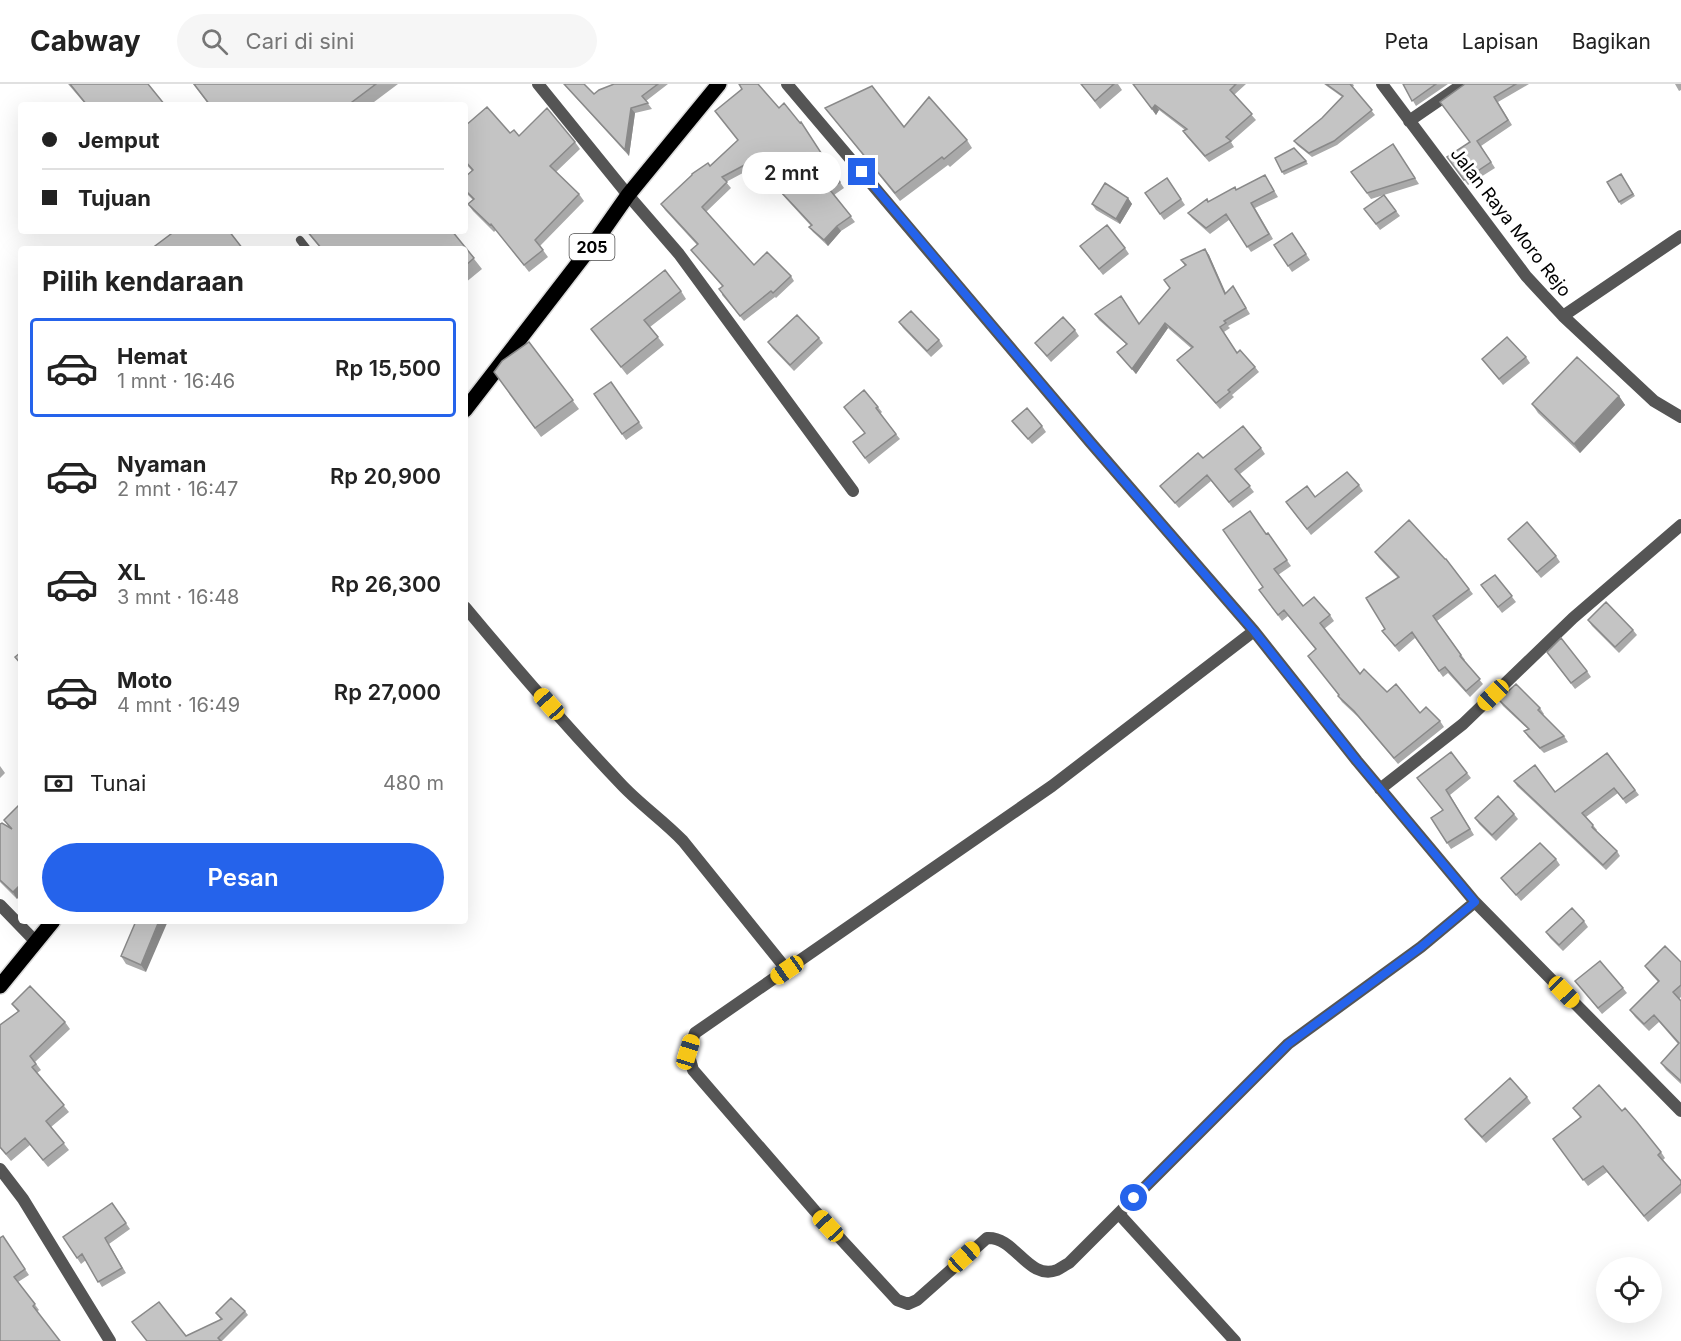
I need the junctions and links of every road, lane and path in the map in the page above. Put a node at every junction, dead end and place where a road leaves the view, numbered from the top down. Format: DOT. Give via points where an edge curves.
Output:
graph roads {
  1 [pos="538,84"];
  2 [pos="719,84"];
  3 [pos="787,84"];
  4 [pos="1382,84"];
  5 [pos="1463,84"];
  6 [pos="1409,121"];
  7 [pos="628,195"];
  8 [pos="1681,236"];
  9 [pos="300,240"];
  10 [pos="305,246"];
  11 [pos="1563,316"];
  12 [pos="468,406"];
  13 [pos="1681,417"];
  14 [pos="853,491"];
  15 [pos="1681,525"];
  16 [pos="468,611"];
  17 [pos="1254,631"];
  18 [pos="1380,789"];
  19 [pos="1475,902"];
  20 [pos="0,905"];
  21 [pos="18,924"];
  22 [pos="18,924"];
  23 [pos="51,924"];
  24 [pos="36,942"];
  25 [pos="787,970"];
  26 [pos="0,986"];
  27 [pos="1681,1111"];
  28 [pos="0,1169"];
  29 [pos="1119,1214"];
  30 [pos="1234,1340"];
  31 [pos="110,1341"];
  1 -- 7 [label="street"];
  2 -- 7 [label="main road, 205"];
  3 -- 17 [label="street"];
  4 -- 6 [label="street, Jalan Raya Moro Rejo"];
  5 -- 6 [label="street"];
  6 -- 11 [label="street, Jalan Raya Moro Rejo" via="1526,276"];
  7 -- 12 [label="main road, 205"];
  7 -- 14 [label="street" via="679,255"];
  8 -- 11 [label="street"];
  9 -- 10 [label="lane"];
  11 -- 13 [label="street, Jalan Raya Moro Rejo" via="1654,401"];
  15 -- 18 [label="street" via="1573,618 1463,724"];
  16 -- 25 [label="street" via="620,784 683,841"];
  17 -- 18 [label="street"];
  17 -- 25 [label="street" via="1052,786"];
  18 -- 19 [label="street"];
  19 -- 27 [label="street"];
  19 -- 29 [label="street" via="1421,947 1288,1044"];
  20 -- 22 [label="street"];
  21 -- 24 [label="street"];
  23 -- 24 [label="main road"];
  24 -- 26 [label="main road"];
  25 -- 29 [label="street" via="695,1033 688,1052 693,1070 897,1300 908,1304 918,1300 987,1238 1005,1243 1029,1265 1056,1270 1069,1263"];
  28 -- 31 [label="street" via="23,1199"];
  29 -- 30 [label="street"];
}
